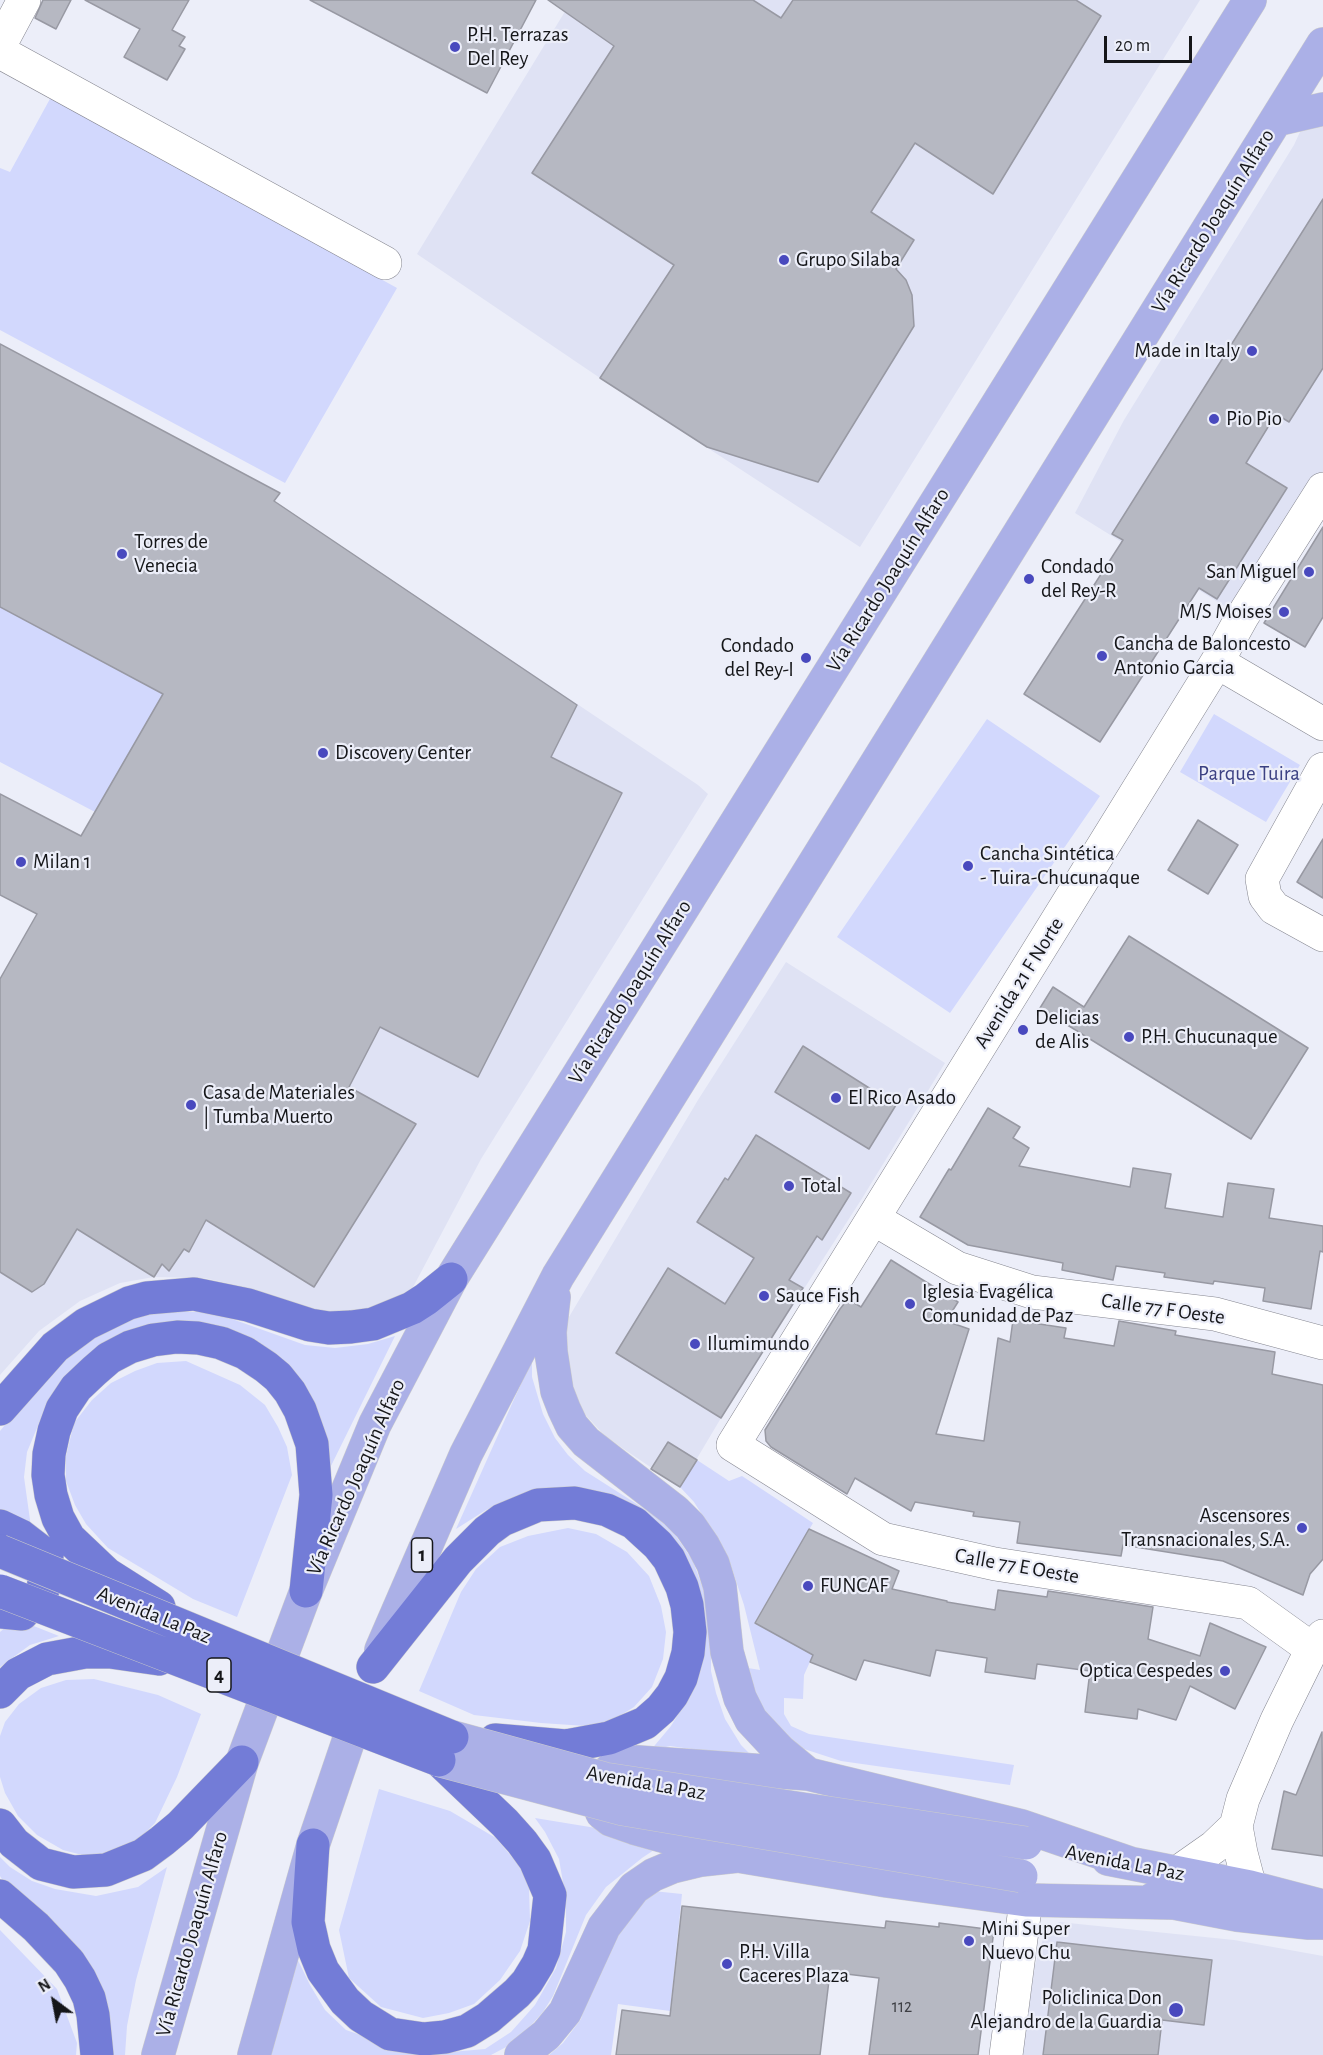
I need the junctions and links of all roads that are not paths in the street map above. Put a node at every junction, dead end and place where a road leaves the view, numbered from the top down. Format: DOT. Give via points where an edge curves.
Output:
graph roads {
  1 [pos="24,0"];
  2 [pos="1240,8"];
  3 [pos="0,45"];
  4 [pos="1322,46"];
  5 [pos="0,52"];
  6 [pos="1323,109"];
  7 [pos="1275,120"];
  8 [pos="385,263"];
  9 [pos="1323,489"];
  10 [pos="1217,662"];
  11 [pos="1323,724"];
  12 [pos="1323,769"];
  13 [pos="1323,935"];
  14 [pos="874,1219"];
  15 [pos="558,1276"];
  16 [pos="451,1279"];
  17 [pos="1323,1343"];
  18 [pos="0,1409"];
  19 [pos="733,1445"];
  20 [pos="0,1526"];
  21 [pos="0,1551"];
  22 [pos="0,1591"];
  23 [pos="306,1591"];
  24 [pos="0,1612"];
  25 [pos="200,1634"];
  26 [pos="1318,1642"];
  27 [pos="184,1662"];
  28 [pos="373,1667"];
  29 [pos="0,1692"];
  30 [pos="445,1749"];
  31 [pos="242,1762"];
  32 [pos="808,1774"];
  33 [pos="1236,1826"];
  34 [pos="2,1828"];
  35 [pos="313,1845"];
  36 [pos="738,1856"];
  37 [pos="1130,1863"];
  38 [pos="1250,1887"];
  39 [pos="1024,1888"];
  40 [pos="1175,1888"];
  41 [pos="0,1896"];
  42 [pos="1323,1905"];
  43 [pos="1323,1923"];
  44 [pos="97,2055"];
  45 [pos="158,2055"];
  46 [pos="254,2055"];
  47 [pos="521,2055"];
  48 [pos="1006,2055"];
  1 -- 3 [label="street"];
  2 -- 16 [label="main road, Vía Ricardo Joaquín Alfaro"];
  4 -- 7 [label="main road, Vía Ricardo Joaquín Alfaro"];
  5 -- 8 [label="street"];
  6 -- 7 [label="main road"];
  7 -- 15 [label="main road, Vía Ricardo Joaquín Alfaro"];
  9 -- 10 [label="street, Avenida 21 F Norte"];
  10 -- 11 [label="street"];
  10 -- 14 [label="street, Avenida 21 F Norte"];
  12 -- 13 [label="street" via="1262,879 1265,896 1274,908"];
  14 -- 17 [label="street, Calle 77 F Oeste" via="957,1268 1032,1292 1215,1314"];
  14 -- 19 [label="street, Avenida 21 F Norte"];
  15 -- 28 [label="main road, Vía Ricardo Joaquín Alfaro / 1" via="466,1454"];
  15 -- 32 [label="main road" via="551,1352 555,1383 572,1425 586,1442 675,1511 703,1545 720,1587 727,1652 740,1698 764,1735"];
  16 -- 18 [label="highway" via="412,1308 373,1324 351,1327 310,1325 248,1305 194,1294 129,1303 86,1324 55,1347"];
  16 -- 23 [label="main road, Vía Ricardo Joaquín Alfaro" via="375,1424"];
  19 -- 26 [label="street, Calle 77 E Oeste" via="883,1539 995,1564 1248,1603"];
  20 -- 24 [label="highway" via="47,1556 43,1590 22,1614"];
  21 -- 25 [label="highway, Avenida La Paz / 4, bridge"];
  22 -- 27 [label="highway, Avenida La Paz / 4, bridge"];
  23 -- 25 [label="highway, bridge" via="316,1495 312,1444 290,1392 266,1367 221,1343 177,1337 130,1347 110,1358 76,1388 62,1409 49,1454 51,1495 69,1538 107,1574"];
  23 -- 31 [label="main road, Vía Ricardo Joaquín Alfaro"];
  25 -- 30 [label="highway, Avenida La Paz / 4, bridge"];
  26 -- 33 [label="street" via="1277,1720 1243,1799"];
  27 -- 29 [label="highway, bridge" via="110,1652 66,1655 34,1664"];
  27 -- 30 [label="highway, Avenida La Paz / 4, bridge"];
  28 -- 30 [label="highway, bridge" via="458,1560 487,1531 520,1511 557,1503 607,1510 634,1523 658,1545 682,1587 690,1632 681,1678 661,1709 629,1731 566,1746"];
  28 -- 35 [label="main road, Vía Ricardo Joaquín Alfaro / 1"];
  30 -- 35 [label="highway" via="535,1860 550,1895 544,1950 527,1982 488,2018 467,2031 424,2039 390,2034 345,2001 323,1971 308,1922"];
  30 -- 37 [label="main road, Avenida La Paz / 4, bridge" via="605,1779"];
  30 -- 39 [label="main road, Avenida La Paz / 4, bridge" via="623,1809"];
  31 -- 34 [label="highway" via="162,1841 143,1855 106,1870 73,1872 41,1864 14,1844"];
  31 -- 45 [label="main road, Vía Ricardo Joaquín Alfaro"];
  32 -- 36 [label="main road" via="638,1762 617,1764 608,1772 598,1802 611,1820"];
  32 -- 37 [label="main road" via="1022,1826"];
  33 -- 38 [label="street"];
  33 -- 40 [label="street"];
  35 -- 46 [label="main road, Vía Ricardo Joaquín Alfaro / 1"];
  36 -- 39 [label="main road" via="887,1881"];
  36 -- 47 [label="main road" via="672,1867 634,1888 604,1927 565,2012 546,2035"];
  37 -- 40 [label="main road, Avenida La Paz / 4"];
  38 -- 40 [label="main road, Avenida La Paz / 4"];
  38 -- 42 [label="main road, Avenida La Paz / 4"];
  39 -- 40 [label="main road, Avenida La Paz / 4"];
  39 -- 48 [label="street"];
  40 -- 43 [label="main road, Avenida La Paz / 4" via="1237,1915"];
  41 -- 44 [label="highway" via="42,1933 80,1979 93,2015"];
}
